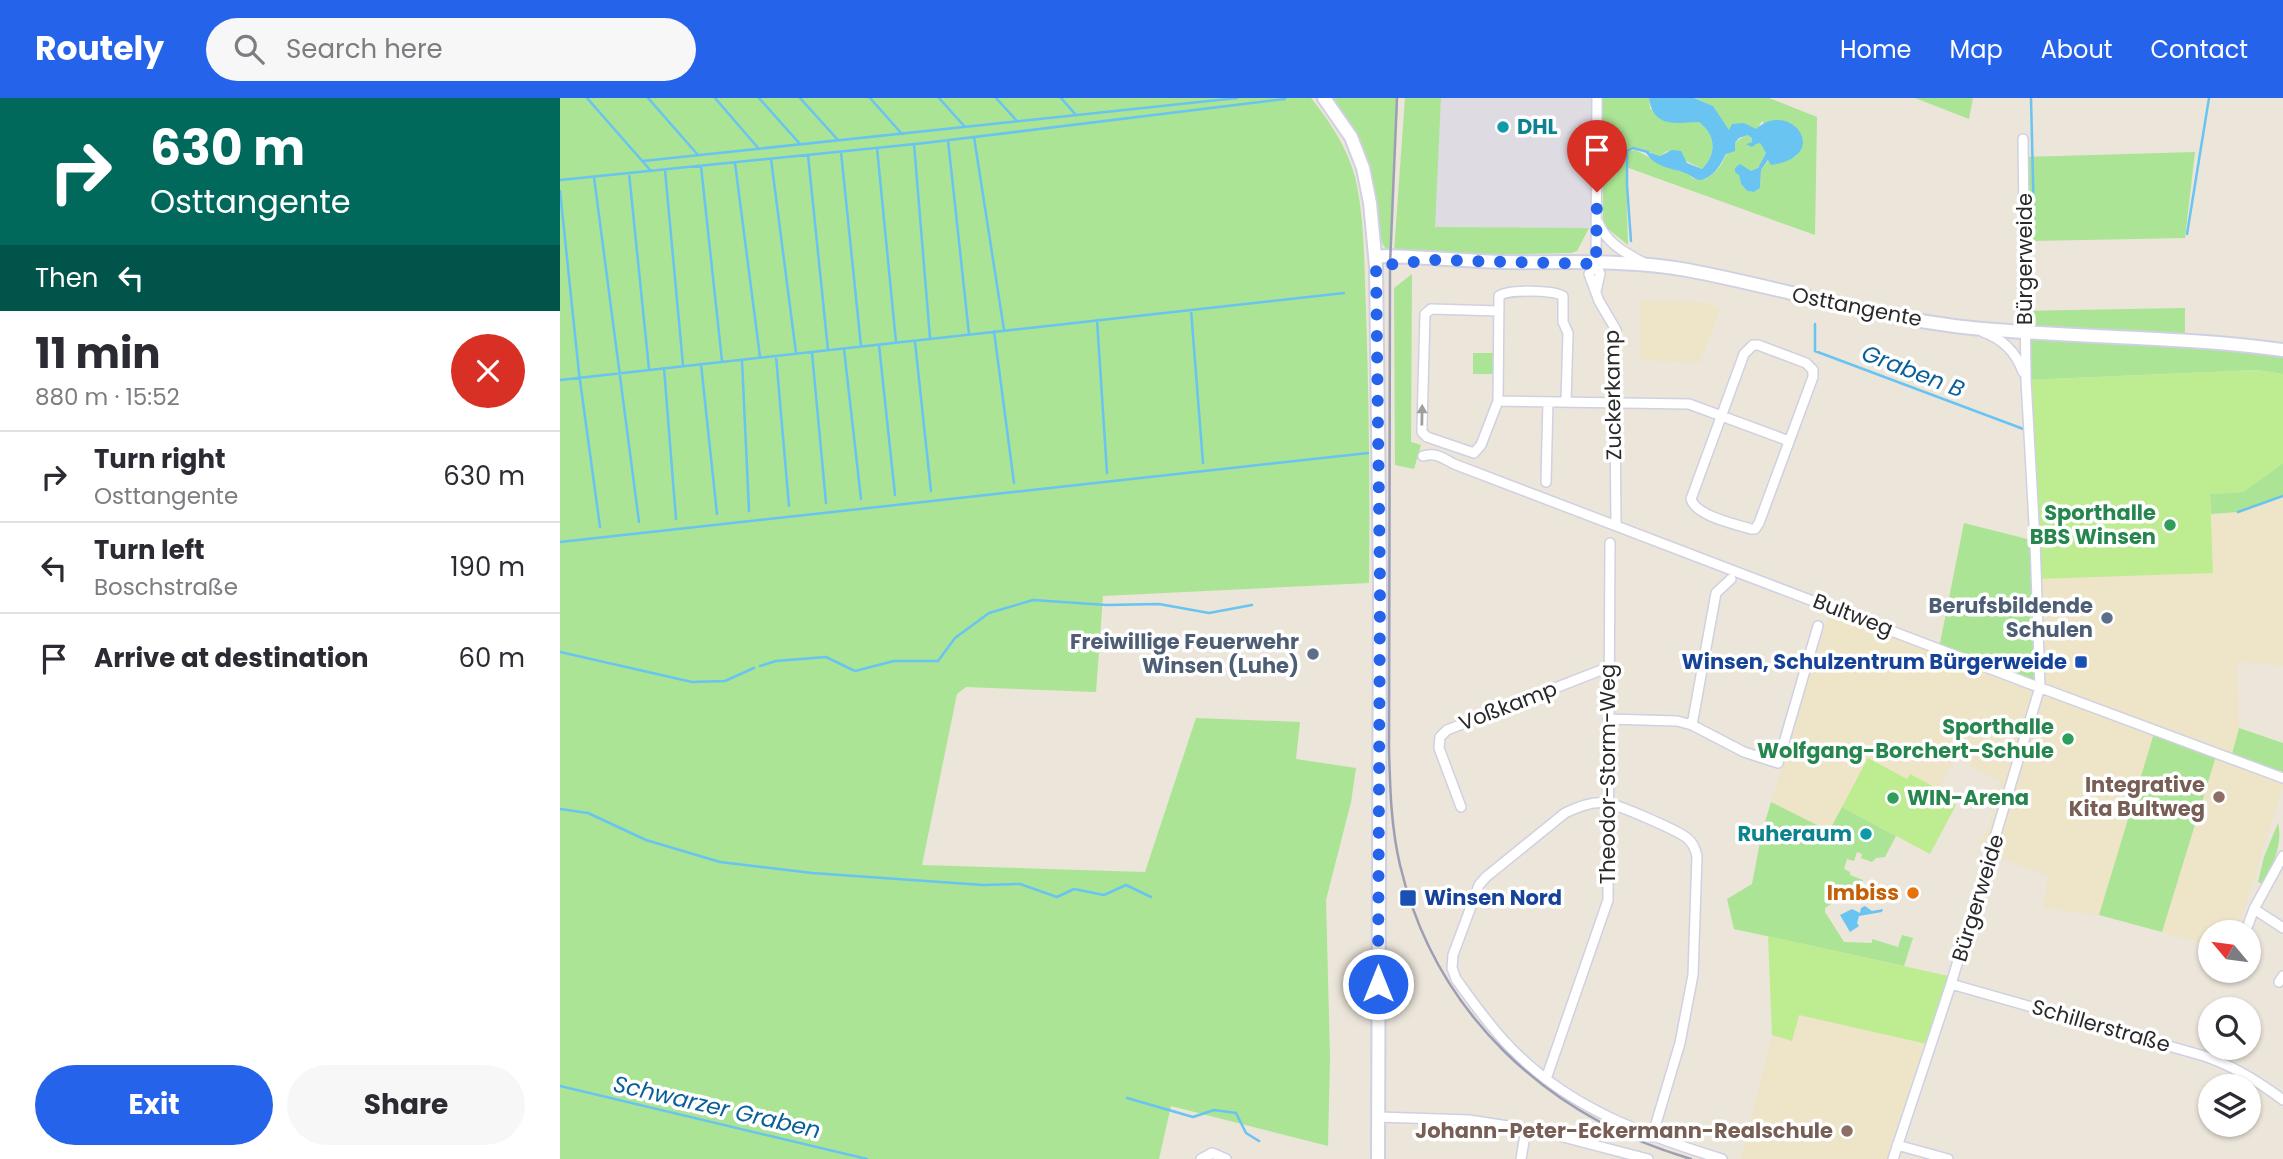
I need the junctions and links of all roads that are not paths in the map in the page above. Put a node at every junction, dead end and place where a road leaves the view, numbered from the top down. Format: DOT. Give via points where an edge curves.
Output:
graph roads {
  1 [pos="1324,98"];
  2 [pos="1597,98"];
  3 [pos="2024,139"];
  4 [pos="1597,221"];
  5 [pos="1376,261"];
  6 [pos="1596,264"];
  7 [pos="1649,265"];
  8 [pos="1499,311"];
  9 [pos="1972,328"];
  10 [pos="2025,331"];
  11 [pos="2283,350"];
  12 [pos="2026,380"];
  13 [pos="1498,401"];
  14 [pos="1548,402"];
  15 [pos="1566,402"];
  16 [pos="1614,402"];
  17 [pos="1722,416"];
  18 [pos="1789,441"];
  19 [pos="1423,456"];
  20 [pos="1546,482"];
  21 [pos="1615,503"];
  22 [pos="1596,517"];
  23 [pos="1616,525"];
  24 [pos="1610,543"];
  25 [pos="1731,579"];
  26 [pos="1818,626"];
  27 [pos="1609,667"];
  28 [pos="2040,687"];
  29 [pos="1608,719"];
  30 [pos="1692,726"];
  31 [pos="2283,778"];
  32 [pos="1608,803"];
  33 [pos="1461,807"];
  34 [pos="2283,856"];
  35 [pos="2254,909"];
  36 [pos="2250,920"];
  37 [pos="2283,928"];
  38 [pos="1951,984"];
  39 [pos="1546,1079"];
  40 [pos="2283,1100"];
  41 [pos="1378,1117"];
  42 [pos="1526,1129"];
  43 [pos="1652,1137"];
  44 [pos="1897,1145"];
  45 [pos="1202,1159"];
  46 [pos="1226,1159"];
  47 [pos="1378,1159"];
  48 [pos="1521,1159"];
  49 [pos="1647,1159"];
  50 [pos="1722,1159"];
  51 [pos="1893,1159"];
  52 [pos="1948,1159"];
  1 -- 5 [label="main road" via="1351,137 1363,168"];
  2 -- 4 [label="street, Zuckerkamp"];
  3 -- 10 [label="street, Bürgerweide"];
  4 -- 6 [label="street, Zuckerkamp"];
  4 -- 7 [label="street" via="1609,241"];
  5 -- 6 [label="main road, Osttangente"];
  5 -- 41 [label="main road"];
  6 -- 7 [label="main road, Osttangente"];
  6 -- 16 [label="street, Zuckerkamp" via="1600,274 1596,291 1616,330"];
  7 -- 9 [label="main road, Osttangente" via="1888,316"];
  8 -- 13 [label="street"];
  13 -- 8 [label="street, one-way" via="1474,453 1422,432 1425,314 1431,309"];
  8 -- 15 [label="street" via="1499,296 1506,292 1563,296 1568,333"];
  9 -- 10 [label="main road, Osttangente"];
  9 -- 12 [label="street, Bürgerweide" via="2008,346"];
  10 -- 11 [label="main road, Osttangente"];
  10 -- 12 [label="street, Bürgerweide"];
  12 -- 28 [label="street, Bürgerweide"];
  13 -- 14 [label="street"];
  14 -- 15 [label="street"];
  14 -- 20 [label="street"];
  15 -- 16 [label="street"];
  16 -- 17 [label="street" via="1689,404"];
  16 -- 21 [label="street, Zuckerkamp"];
  17 -- 18 [label="street"];
  17 -- 18 [label="street" via="1744,354 1753,345 1806,363 1813,377"];
  17 -- 18 [label="street" via="1691,499 1700,512 1755,529"];
  19 -- 22 [label="street, Bultweg" via="1440,456"];
  21 -- 22 [label="street"];
  21 -- 23 [label="street, Zuckerkamp"];
  22 -- 23 [label="street, Bultweg"];
  23 -- 28 [label="street, Bultweg"];
  24 -- 27 [label="street, Theodor-Storm-Weg"];
  25 -- 30 [label="street" via="1716,593"];
  26 -- 30 [label="street" via="1778,763"];
  27 -- 29 [label="street, Theodor-Storm-Weg"];
  27 -- 33 [label="street, Voßkamp" via="1447,730 1440,737 1439,748"];
  28 -- 31 [label="street, Bultweg"];
  28 -- 38 [label="street, Bürgerweide"];
  29 -- 30 [label="street" via="1656,719"];
  29 -- 32 [label="street, Theodor-Storm-Weg"];
  32 -- 39 [label="street, Theodor-Storm-Weg" via="1608,900"];
  32 -- 39 [label="street" via="1565,813 1486,877 1474,896 1453,955 1452,968 1464,990 1510,1048"];
  32 -- 43 [label="street" via="1683,835 1697,856 1693,975 1680,1043"];
  34 -- 35 [label="street"];
  35 -- 36 [label="street"];
  35 -- 37 [label="street"];
  38 -- 40 [label="street, Schillerstraße" via="2204,1056 2260,1082"];
  38 -- 44 [label="street, Bürgerweide"];
  39 -- 43 [label="street" via="1597,1113"];
  41 -- 42 [label="street" via="1461,1119"];
  41 -- 47 [label="main road"];
  42 -- 48 [label="street"];
  42 -- 49 [label="street"];
  43 -- 50 [label="street"];
  44 -- 51 [label="street, Bürgerweide"];
  44 -- 52 [label="street"];
  45 -- 46 [label="street" via="1212,1153"];
}
